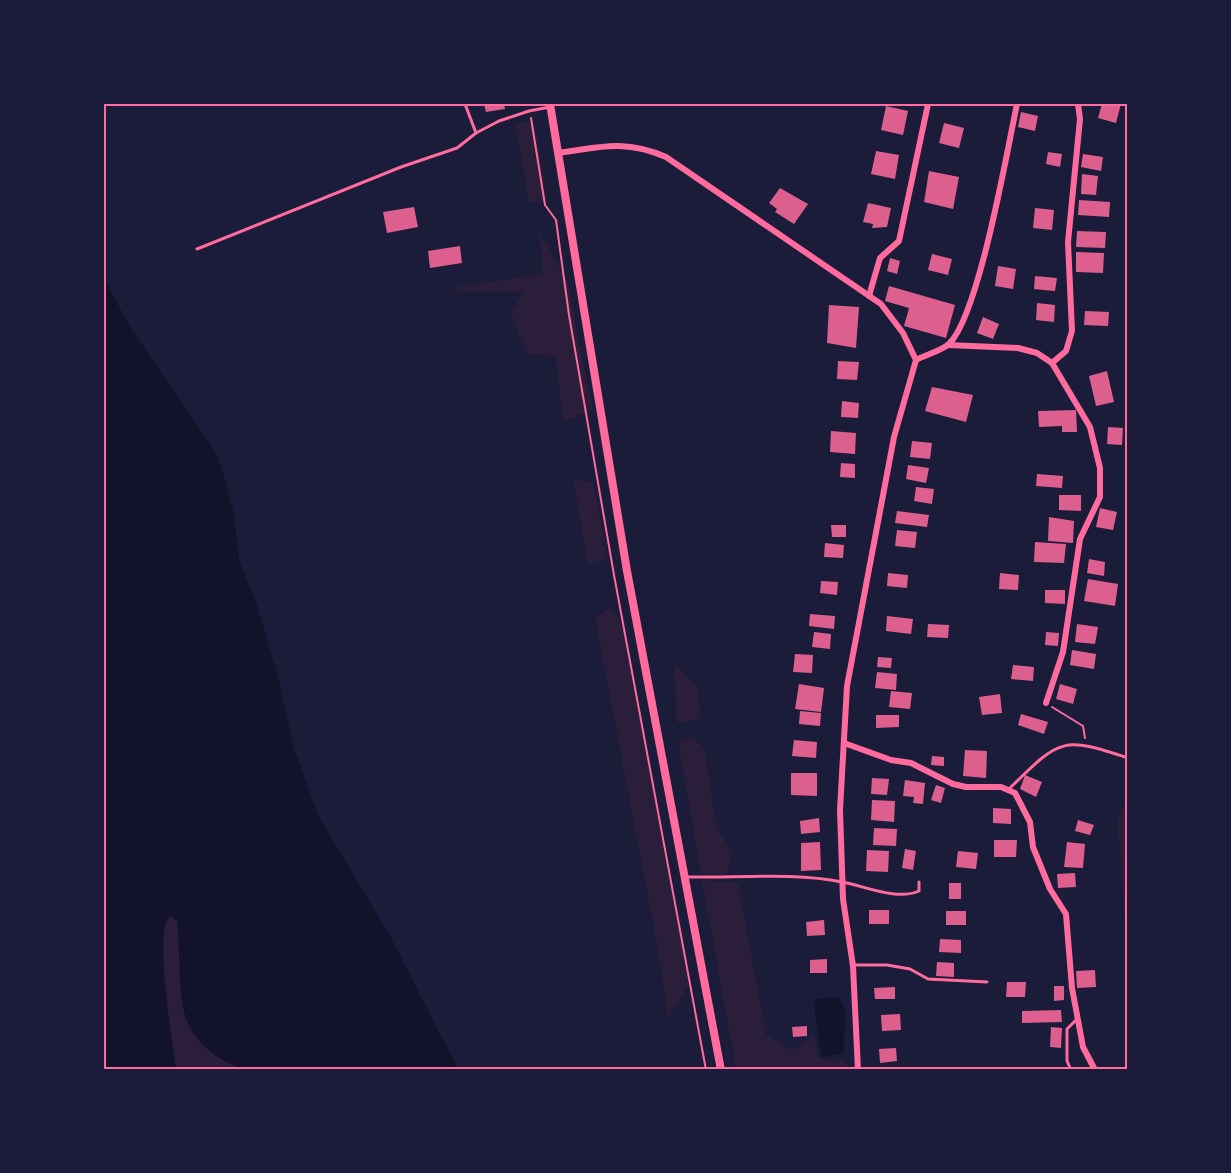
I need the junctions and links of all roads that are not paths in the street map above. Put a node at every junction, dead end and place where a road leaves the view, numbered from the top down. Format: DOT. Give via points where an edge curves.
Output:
graph roads {
  1 [pos="465,104"];
  2 [pos="928,104"];
  3 [pos="1017,104"];
  4 [pos="1078,104"];
  5 [pos="551,105"];
  6 [pos="476,133"];
  7 [pos="558,153"];
  8 [pos="197,249"];
  9 [pos="869,296"];
  10 [pos="948,345"];
  11 [pos="916,360"];
  12 [pos="1052,363"];
  13 [pos="1046,703"];
  14 [pos="844,743"];
  15 [pos="1128,758"];
  16 [pos="1009,789"];
  17 [pos="684,877"];
  18 [pos="842,882"];
  19 [pos="920,882"];
  20 [pos="853,966"];
  21 [pos="987,982"];
  22 [pos="1078,1018"];
  23 [pos="721,1070"];
  24 [pos="858,1070"];
  25 [pos="1071,1070"];
  26 [pos="1095,1070"];
  1 -- 6 [label="lane"];
  2 -- 9 [label="street" via="899,241 880,258"];
  3 -- 10 [label="street" via="983,258 964,320"];
  4 -- 12 [label="street" via="1080,119 1068,242 1072,331 1066,351"];
  5 -- 6 [label="lane"];
  5 -- 7 [label="street"];
  6 -- 8 [label="lane" via="457,148"];
  7 -- 9 [label="street" via="626,144 666,157"];
  7 -- 17 [label="street" via="627,571"];
  9 -- 11 [label="street" via="903,333"];
  10 -- 11 [label="street"];
  10 -- 12 [label="street" via="1018,348 1037,353"];
  11 -- 14 [label="street" via="894,437 848,686"];
  12 -- 13 [label="street" via="1090,427 1100,497 1080,538 1063,652"];
  14 -- 16 [label="street" via="911,763 953,784"];
  14 -- 18 [label="street" via="840,810"];
  15 -- 16 [label="lane" via="1086,744 1066,744 1048,753"];
  16 -- 22 [label="street" via="1024,806 1033,847 1050,889 1066,914"];
  17 -- 18 [label="lane"];
  17 -- 23 [label="street"];
  18 -- 19 [label="lane" via="912,894 919,891"];
  18 -- 20 [label="street"];
  20 -- 21 [label="lane" via="887,965 910,969 928,979"];
  20 -- 24 [label="street"];
  22 -- 25 [label="lane" via="1067,1029 1067,1061"];
  22 -- 26 [label="street" via="1083,1047"];
}
